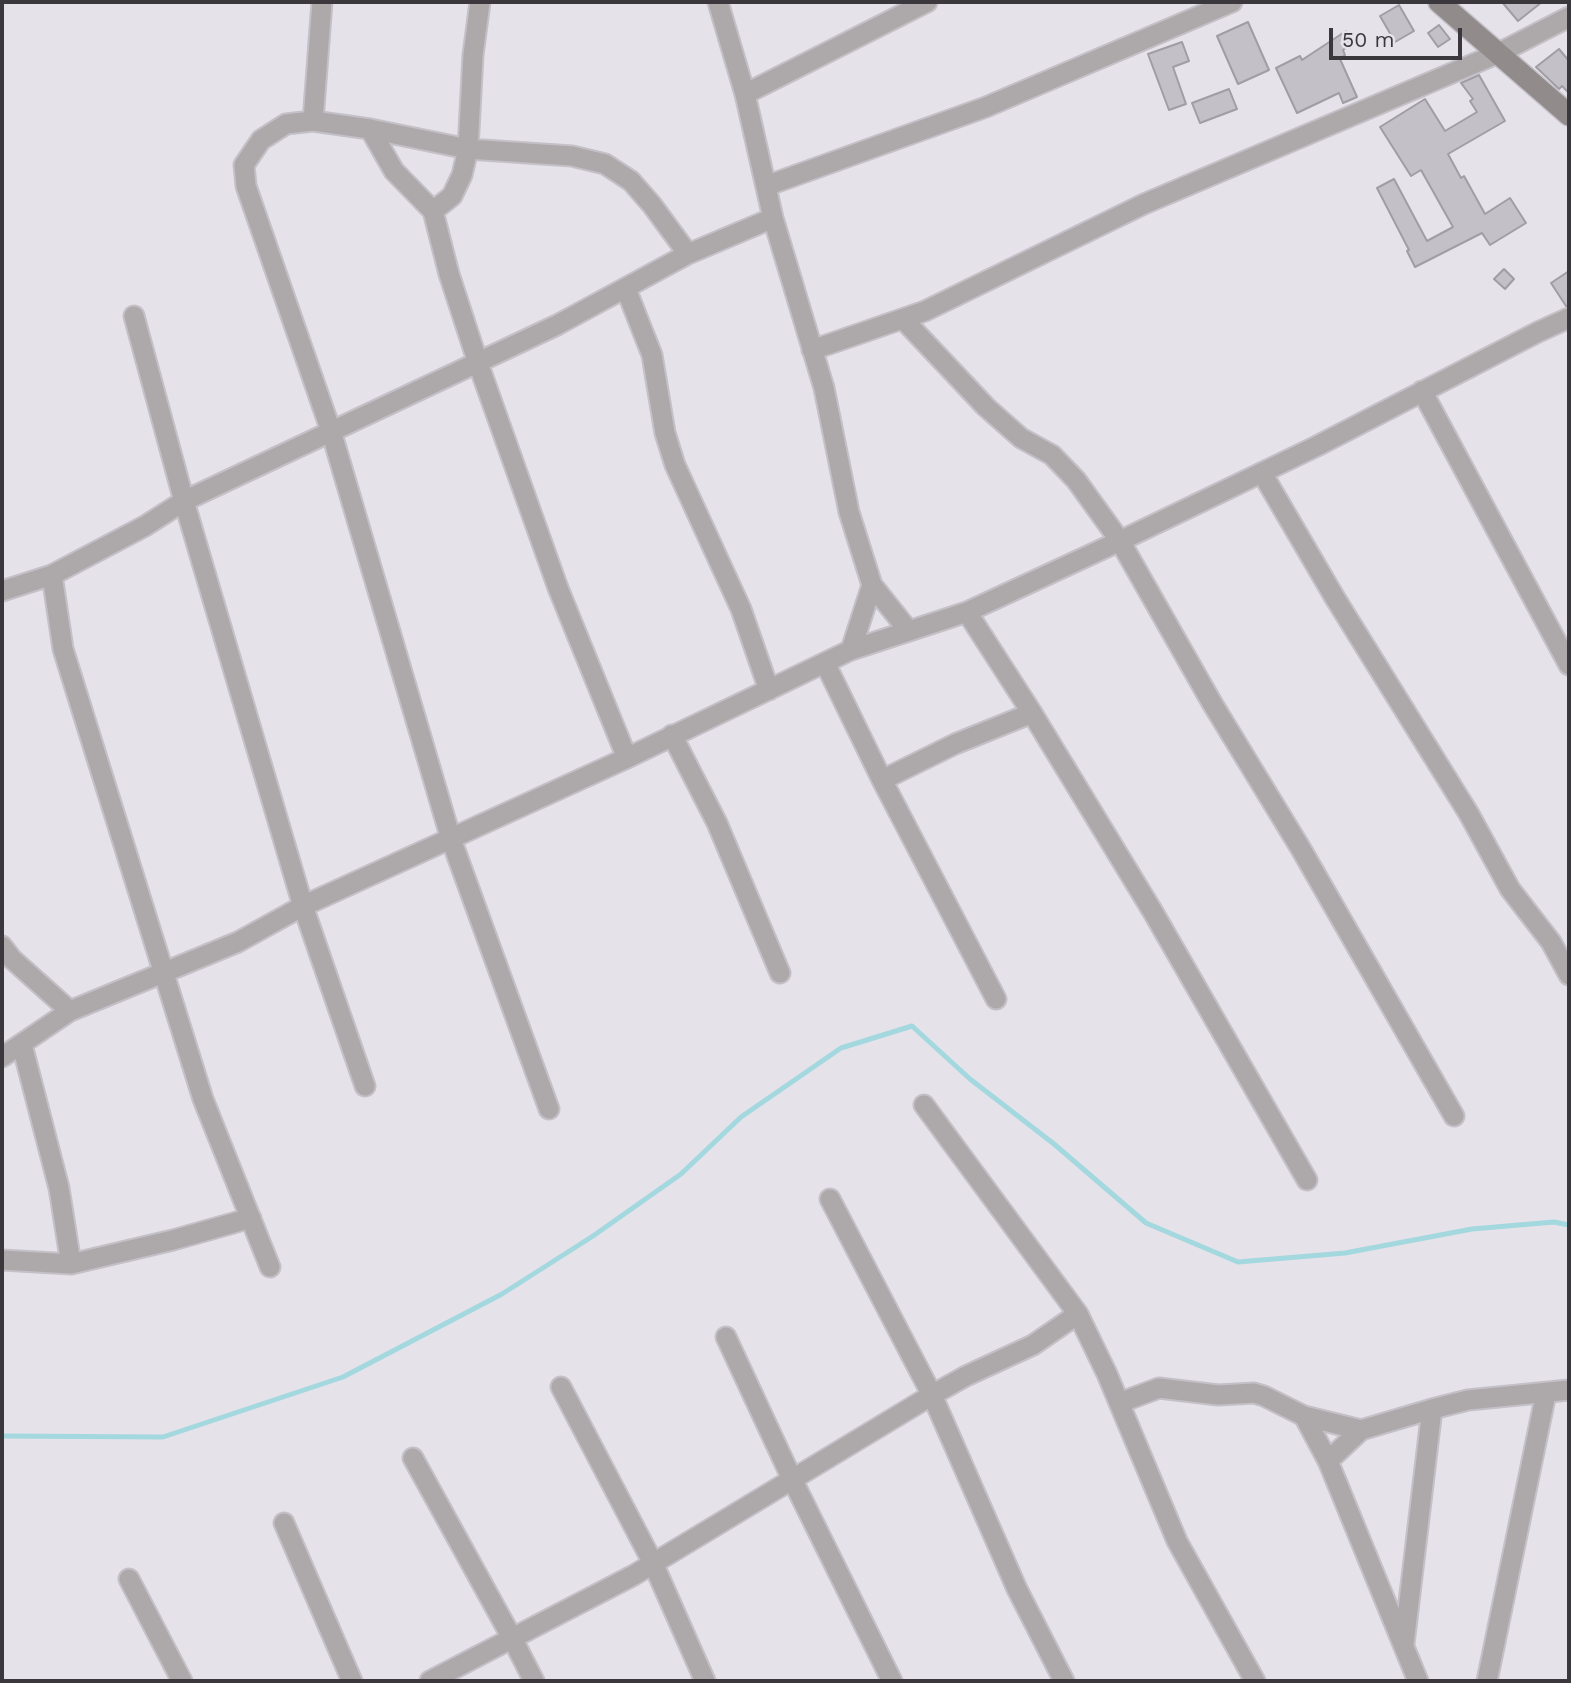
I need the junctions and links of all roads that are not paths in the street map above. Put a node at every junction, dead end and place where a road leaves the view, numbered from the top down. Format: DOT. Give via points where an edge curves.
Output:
graph roads {
  1 [pos="322,2"];
  2 [pos="480,2"];
  3 [pos="719,2"];
  4 [pos="927,2"];
  5 [pos="1232,2"];
  6 [pos="1439,2"];
  7 [pos="1569,17"];
  8 [pos="1499,53"];
  9 [pos="745,94"];
  10 [pos="1569,115"];
  11 [pos="313,121"];
  12 [pos="370,129"];
  13 [pos="468,149"];
  14 [pos="766,186"];
  15 [pos="433,211"];
  16 [pos="773,218"];
  17 [pos="688,254"];
  18 [pos="626,289"];
  19 [pos="134,316"];
  20 [pos="903,319"];
  21 [pos="1568,321"];
  22 [pos="812,350"];
  23 [pos="478,363"];
  24 [pos="1422,391"];
  25 [pos="331,431"];
  26 [pos="1262,473"];
  27 [pos="184,502"];
  28 [pos="1120,541"];
  29 [pos="51,575"];
  30 [pos="872,585"];
  31 [pos="2,591"];
  32 [pos="967,612"];
  33 [pos="908,630"];
  34 [pos="851,650"];
  35 [pos="825,663"];
  36 [pos="1569,665"];
  37 [pos="769,690"];
  38 [pos="1032,713"];
  39 [pos="672,735"];
  40 [pos="627,758"];
  41 [pos="882,780"];
  42 [pos="451,839"];
  43 [pos="303,906"];
  44 [pos="2,946"];
  45 [pos="164,973"];
  46 [pos="780,973"];
  47 [pos="1569,975"];
  48 [pos="996,999"];
  49 [pos="70,1011"];
  50 [pos="22,1045"];
  51 [pos="2,1057"];
  52 [pos="365,1086"];
  53 [pos="925,1105"];
  54 [pos="548,1109"];
  55 [pos="1454,1116"];
  56 [pos="1307,1181"];
  57 [pos="830,1199"];
  58 [pos="251,1218"];
  59 [pos="2,1260"];
  60 [pos="71,1264"];
  61 [pos="270,1267"];
  62 [pos="1078,1314"];
  63 [pos="726,1337"];
  64 [pos="561,1387"];
  65 [pos="1569,1390"];
  66 [pos="1546,1393"];
  67 [pos="932,1395"];
  68 [pos="1119,1403"];
  69 [pos="1432,1409"];
  70 [pos="1304,1416"];
  71 [pos="1361,1430"];
  72 [pos="413,1458"];
  73 [pos="1328,1461"];
  74 [pos="792,1479"];
  75 [pos="284,1523"];
  76 [pos="653,1563"];
  77 [pos="129,1579"];
  78 [pos="512,1637"];
  79 [pos="1404,1646"];
  80 [pos="182,1681"];
  81 [pos="352,1681"];
  82 [pos="430,1681"];
  83 [pos="534,1681"];
  84 [pos="705,1681"];
  85 [pos="892,1681"];
  86 [pos="1064,1681"];
  87 [pos="1255,1681"];
  88 [pos="1418,1681"];
  89 [pos="1487,1681"];
  1 -- 11 [label="street"];
  2 -- 13 [label="street"];
  3 -- 9 [label="street"];
  4 -- 9 [label="street"];
  5 -- 14 [label="street" via="986,107"];
  6 -- 8 [label="street"];
  7 -- 8 [label="street"];
  8 -- 10 [label="street"];
  8 -- 20 [label="street" via="1144,204"];
  9 -- 14 [label="street"];
  11 -- 12 [label="street"];
  11 -- 25 [label="street" via="286,124 261,140 244,164 246,186"];
  12 -- 13 [label="street"];
  12 -- 15 [label="street" via="394,172"];
  13 -- 15 [label="street" via="452,196"];
  13 -- 17 [label="street" via="572,156 605,164 631,181"];
  14 -- 16 [label="street"];
  15 -- 23 [label="street"];
  16 -- 17 [label="street"];
  16 -- 22 [label="street"];
  17 -- 18 [label="street"];
  18 -- 23 [label="street"];
  18 -- 37 [label="street" via="652,355 675,465 741,608"];
  19 -- 27 [label="street"];
  20 -- 22 [label="street"];
  20 -- 28 [label="street" via="986,407 1021,438 1052,455"];
  21 -- 24 [label="street"];
  22 -- 30 [label="street" via="849,512"];
  23 -- 25 [label="street"];
  23 -- 40 [label="street" via="558,588"];
  24 -- 26 [label="street"];
  24 -- 36 [label="street"];
  25 -- 27 [label="street"];
  25 -- 42 [label="street"];
  26 -- 28 [label="street"];
  26 -- 47 [label="street" via="1510,889 1551,942"];
  27 -- 29 [label="street"];
  27 -- 43 [label="street"];
  28 -- 32 [label="street"];
  28 -- 55 [label="street"];
  29 -- 31 [label="street"];
  29 -- 45 [label="street" via="63,649"];
  30 -- 33 [label="street"];
  30 -- 34 [label="street"];
  32 -- 33 [label="street"];
  32 -- 38 [label="street"];
  33 -- 34 [label="street"];
  34 -- 35 [label="street"];
  35 -- 37 [label="street"];
  35 -- 41 [label="street"];
  37 -- 39 [label="street"];
  38 -- 41 [label="street"];
  38 -- 56 [label="street" via="1153,912"];
  39 -- 40 [label="street"];
  39 -- 46 [label="street" via="717,823"];
  40 -- 42 [label="street"];
  41 -- 48 [label="street"];
  42 -- 43 [label="street"];
  42 -- 54 [label="street"];
  43 -- 45 [label="street" via="237,942"];
  43 -- 52 [label="street"];
  44 -- 49 [label="street"];
  45 -- 49 [label="street"];
  45 -- 58 [label="street" via="203,1099"];
  49 -- 50 [label="street"];
  50 -- 51 [label="street"];
  50 -- 60 [label="street" via="59,1188"];
  53 -- 62 [label="street"];
  57 -- 67 [label="street"];
  58 -- 60 [label="street"];
  58 -- 61 [label="street"];
  59 -- 60 [label="street"];
  62 -- 67 [label="street" via="1032,1345"];
  62 -- 68 [label="street"];
  63 -- 74 [label="street"];
  64 -- 76 [label="street"];
  65 -- 66 [label="street"];
  66 -- 69 [label="street" via="1468,1400"];
  66 -- 89 [label="street"];
  67 -- 74 [label="street"];
  67 -- 86 [label="street" via="1017,1589"];
  68 -- 70 [label="street" via="1159,1388 1254,1394"];
  68 -- 87 [label="street" via="1177,1541"];
  69 -- 71 [label="street"];
  69 -- 79 [label="street"];
  70 -- 71 [label="street"];
  70 -- 73 [label="street"];
  71 -- 73 [label="street"];
  72 -- 78 [label="street"];
  73 -- 79 [label="street"];
  74 -- 76 [label="street"];
  74 -- 85 [label="street"];
  75 -- 81 [label="street"];
  76 -- 78 [label="street"];
  76 -- 84 [label="street"];
  77 -- 80 [label="street"];
  78 -- 82 [label="street"];
  78 -- 83 [label="street"];
  79 -- 88 [label="street"];
}
